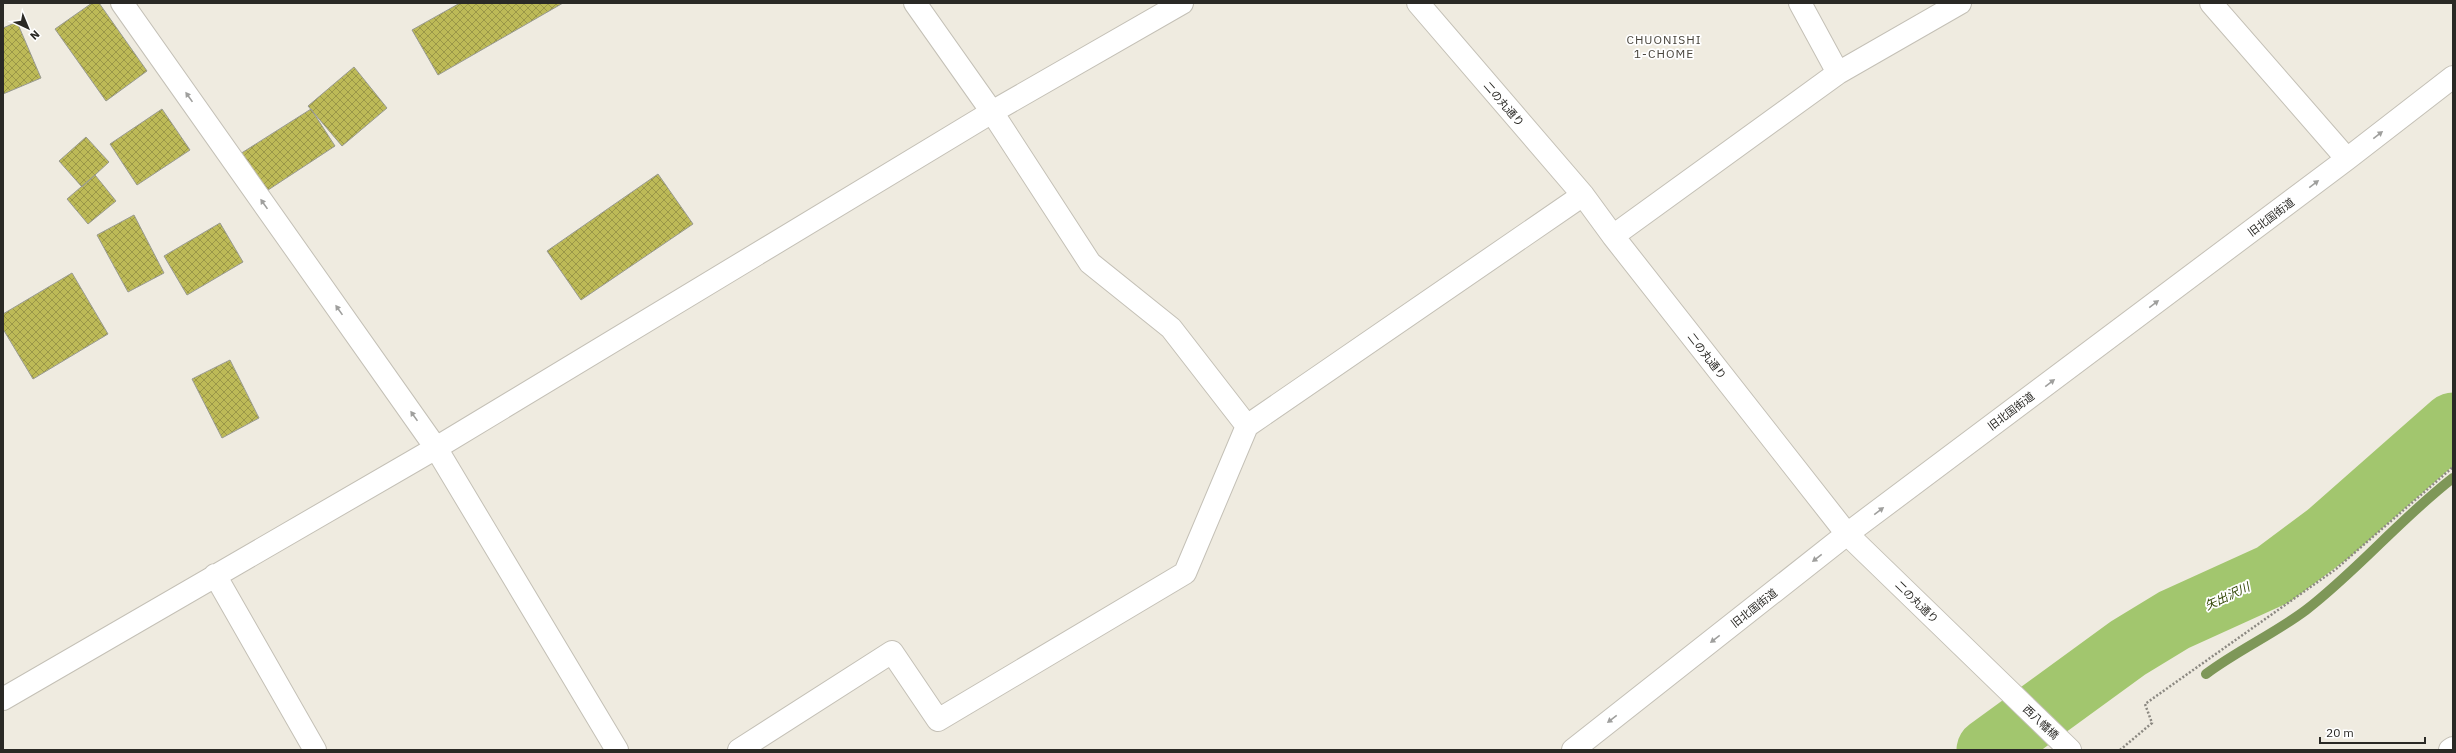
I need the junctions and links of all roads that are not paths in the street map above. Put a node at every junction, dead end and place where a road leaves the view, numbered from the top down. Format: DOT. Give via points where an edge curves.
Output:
graph roads {
  1 [pos="122,3"];
  2 [pos="915,3"];
  3 [pos="1182,3"];
  4 [pos="1418,3"];
  5 [pos="1800,3"];
  6 [pos="1960,3"];
  7 [pos="2211,3"];
  8 [pos="1838,73"];
  9 [pos="2453,77"];
  10 [pos="992,112"];
  11 [pos="2347,159"];
  12 [pos="1583,195"];
  13 [pos="1612,236"];
  14 [pos="1247,426"];
  15 [pos="436,448"];
  16 [pos="1847,534"];
  17 [pos="215,575"];
  18 [pos="2011,695"];
  19 [pos="3,699"];
  20 [pos="2453,748"];
  21 [pos="315,750"];
  22 [pos="617,750"];
  23 [pos="739,750"];
  24 [pos="1573,750"];
  25 [pos="2070,750"];
  26 [pos="2450,750"];
  15 -- 1 [label="main road, one-way"];
  2 -- 10 [label="main road"];
  3 -- 10 [label="main road"];
  4 -- 12 [label="main road, 二の丸通り"];
  5 -- 8 [label="main road"];
  6 -- 8 [label="main road"];
  7 -- 11 [label="main road"];
  8 -- 13 [label="main road"];
  11 -- 9 [label="main road, 旧北国街道, one-way"];
  10 -- 14 [label="main road" via="1090,263 1171,328"];
  10 -- 15 [label="main road"];
  16 -- 11 [label="main road, 旧北国街道, one-way"];
  12 -- 13 [label="main road, 二の丸通り"];
  12 -- 14 [label="main road"];
  13 -- 16 [label="main road, 二の丸通り"];
  14 -- 23 [label="main road" via="1185,573 938,720 892,652"];
  15 -- 17 [label="main road"];
  15 -- 22 [label="main road"];
  16 -- 18 [label="main road, 二の丸通り"];
  16 -- 24 [label="main road, 旧北国街道, one-way"];
  17 -- 19 [label="main road"];
  17 -- 21 [label="main road"];
  18 -- 25 [label="main road, 西八幡橋"];
  20 -- 26 [label="main road"];
}
